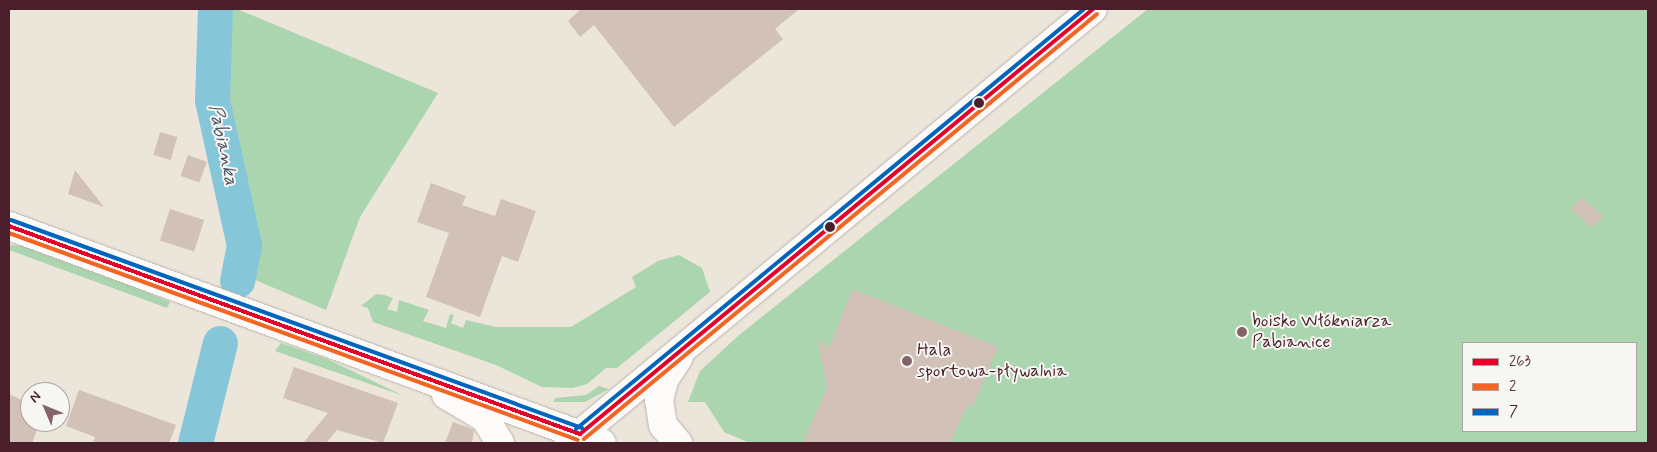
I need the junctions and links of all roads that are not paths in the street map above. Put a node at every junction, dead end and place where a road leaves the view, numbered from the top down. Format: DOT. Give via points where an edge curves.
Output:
graph roads {
  1 [pos="1093,9"];
  2 [pos="9,226"];
  3 [pos="703,330"];
  4 [pos="357,352"];
  5 [pos="583,440"];
  6 [pos="500,443"];
  7 [pos="678,443"];
  1 -- 3 [label="street"];
  2 -- 4 [label="street"];
  3 -- 5 [label="street"];
  3 -- 7 [label="street" via="675,361 661,390 663,425"];
  4 -- 5 [label="street"];
  4 -- 6 [label="street" via="472,408 495,429"];
}
